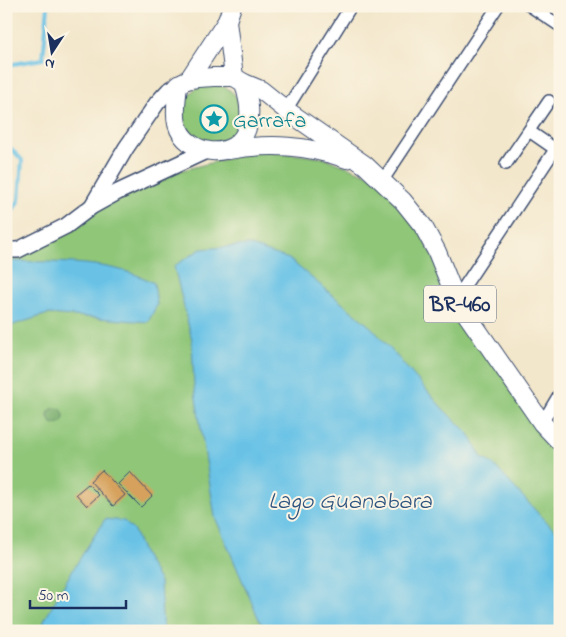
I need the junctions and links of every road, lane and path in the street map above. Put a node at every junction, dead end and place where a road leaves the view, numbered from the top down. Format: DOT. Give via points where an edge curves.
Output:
graph roads {
  1 [pos="351,6"];
  2 [pos="498,6"];
  3 [pos="530,6"];
  4 [pos="229,14"];
  5 [pos="560,26"];
  6 [pos="239,80"];
  7 [pos="184,82"];
  8 [pos="549,100"];
  9 [pos="286,110"];
  10 [pos="528,131"];
  11 [pos="557,146"];
  12 [pos="225,150"];
  13 [pos="206,151"];
  14 [pos="506,164"];
  15 [pos="365,165"];
  16 [pos="383,180"];
  17 [pos="91,208"];
  18 [pos="12,250"];
  19 [pos="456,299"];
  20 [pos="560,393"];
  21 [pos="542,423"];
  22 [pos="560,442"];
  1 -- 9 [label="street"];
  2 -- 16 [label="street"];
  3 -- 5 [label="street"];
  4 -- 6 [label="main road"];
  4 -- 7 [label="main road"];
  6 -- 7 [label="main road, BR-460" via="213,77"];
  6 -- 9 [label="main road, BR-460" via="261,90"];
  6 -- 12 [label="main road" via="250,116 247,130 238,142"];
  7 -- 13 [label="main road" via="177,124 193,146"];
  7 -- 17 [label="main road" via="168,91 157,103"];
  8 -- 10 [label="street"];
  9 -- 15 [label="main road, BR-460"];
  10 -- 11 [label="street"];
  10 -- 14 [label="street"];
  11 -- 19 [label="street"];
  12 -- 13 [label="main road, BR-460"];
  12 -- 15 [label="main road, BR-460" via="276,145 304,147"];
  13 -- 17 [label="main road"];
  15 -- 16 [label="main road, BR-460"];
  16 -- 19 [label="main road, BR-460" via="423,226"];
  17 -- 18 [label="main road" via="66,226"];
  19 -- 21 [label="main road, BR-460"];
  20 -- 21 [label="street"];
  21 -- 22 [label="main road, BR-460"];
}
